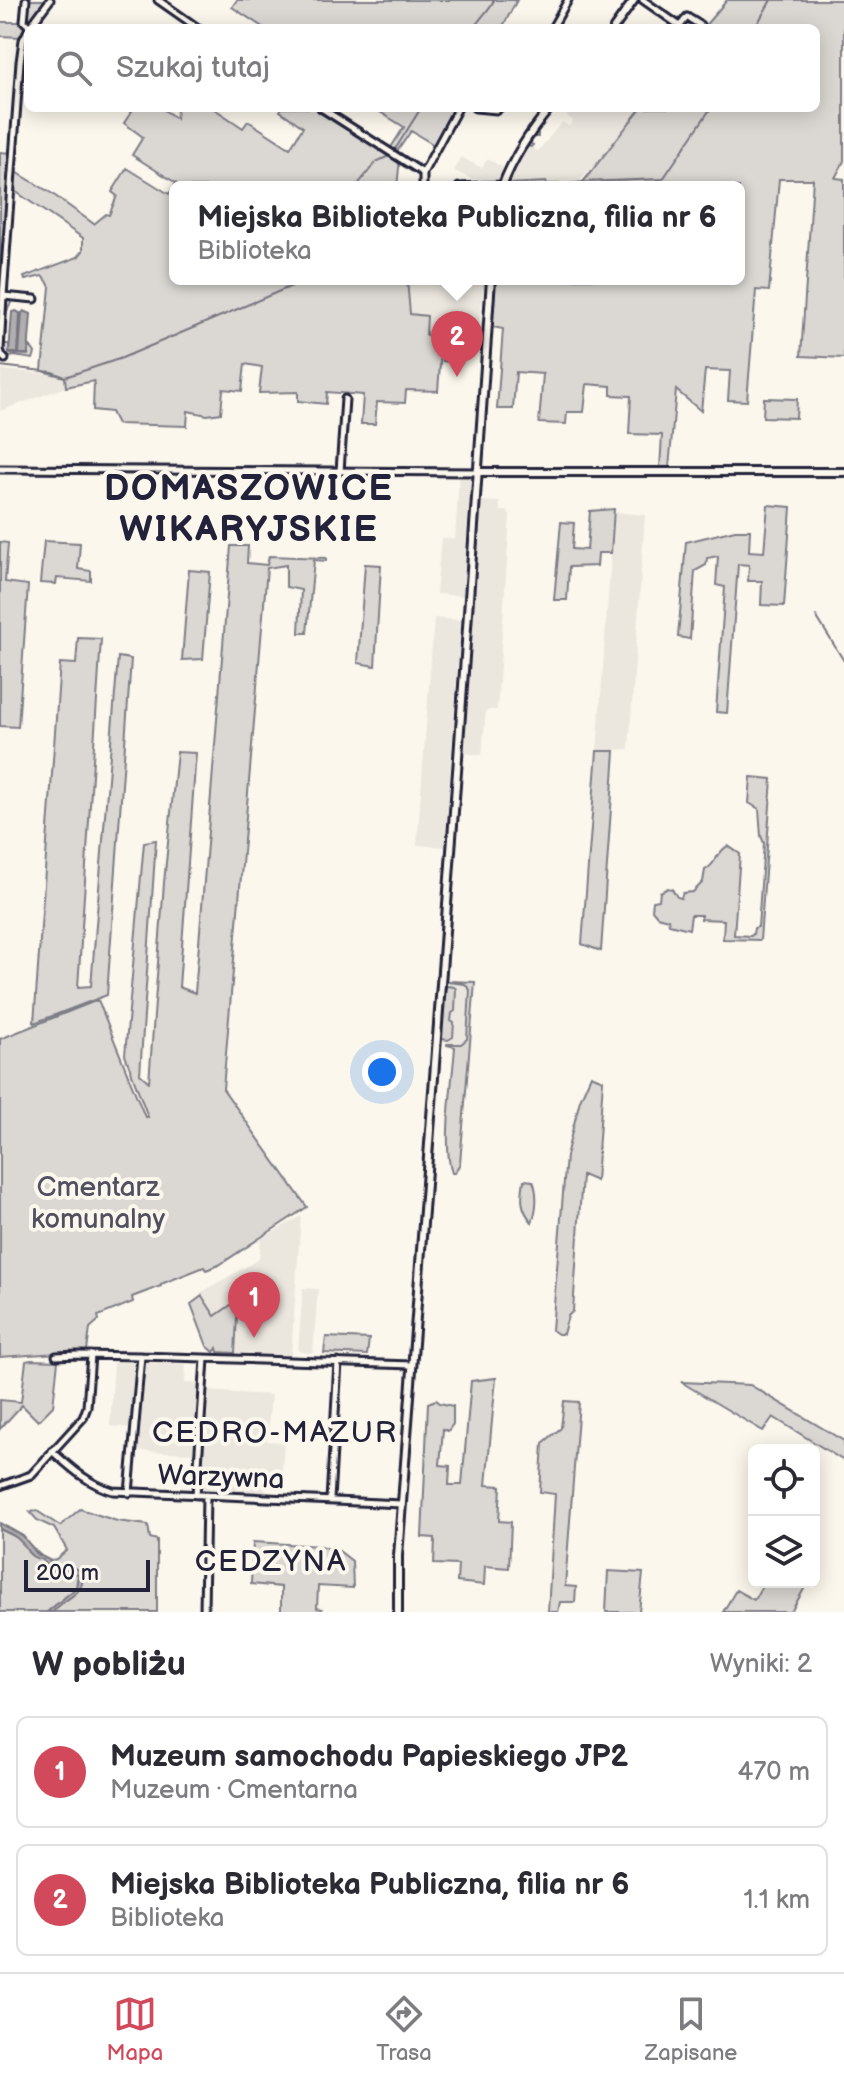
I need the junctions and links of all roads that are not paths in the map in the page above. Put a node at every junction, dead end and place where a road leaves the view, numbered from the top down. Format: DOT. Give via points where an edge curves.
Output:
graph roads {
  1 [pos="26,0"];
  2 [pos="50,0"];
  3 [pos="158,0"];
  4 [pos="568,0"];
  5 [pos="634,0"];
  6 [pos="643,0"];
  7 [pos="26,24"];
  8 [pos="32,24"];
  9 [pos="192,24"];
  10 [pos="554,24"];
  11 [pos="617,24"];
  12 [pos="677,24"];
  13 [pos="682,24"];
  14 [pos="698,24"];
  15 [pos="24,38"];
  16 [pos="327,112"];
  17 [pos="456,112"];
  18 [pos="547,112"];
  19 [pos="423,173"];
  20 [pos="423,181"];
  21 [pos="505,181"];
  22 [pos="491,285"];
  23 [pos="4,293"];
  24 [pos="35,299"];
  25 [pos="5,359"];
  26 [pos="345,399"];
  27 [pos="0,469"];
  28 [pos="340,471"];
  29 [pos="478,472"];
  30 [pos="844,472"];
  31 [pos="91,1355"];
  32 [pos="56,1356"];
  33 [pos="141,1356"];
  34 [pos="205,1359"];
  35 [pos="338,1362"];
  36 [pos="412,1365"];
  37 [pos="52,1451"];
  38 [pos="0,1486"];
  39 [pos="129,1493"];
  40 [pos="196,1495"];
  41 [pos="206,1496"];
  42 [pos="330,1500"];
  43 [pos="402,1504"];
  44 [pos="204,1612"];
  45 [pos="398,1612"];
  1 -- 7 [label="street"];
  2 -- 8 [label="street"];
  3 -- 9 [label="street"];
  4 -- 10 [label="street"];
  5 -- 11 [label="street"];
  6 -- 12 [label="street"];
  13 -- 14 [label="street" via="687,17"];
  15 -- 23 [label="street"];
  16 -- 19 [label="street"];
  17 -- 19 [label="street"];
  18 -- 21 [label="street" via="524,141"];
  19 -- 20 [label="street"];
  22 -- 29 [label="street"];
  23 -- 24 [label="street"];
  23 -- 25 [label="street" via="0,350"];
  26 -- 28 [label="street"];
  27 -- 28 [label="street"];
  28 -- 29 [label="street"];
  29 -- 30 [label="street"];
  29 -- 36 [label="street"];
  31 -- 32 [label="street"];
  31 -- 33 [label="street"];
  31 -- 37 [label="street" via="83,1418"];
  33 -- 34 [label="street"];
  33 -- 39 [label="street"];
  34 -- 35 [label="street"];
  34 -- 40 [label="street"];
  35 -- 36 [label="street"];
  35 -- 42 [label="street"];
  36 -- 43 [label="street"];
  37 -- 38 [label="street" via="31,1475"];
  37 -- 39 [label="street, Warzywna" via="98,1486"];
  39 -- 40 [label="street, Warzywna"];
  40 -- 41 [label="street, Warzywna"];
  41 -- 42 [label="street, Warzywna"];
  41 -- 44 [label="street"];
  42 -- 43 [label="street, Warzywna"];
  43 -- 45 [label="street"];
}
